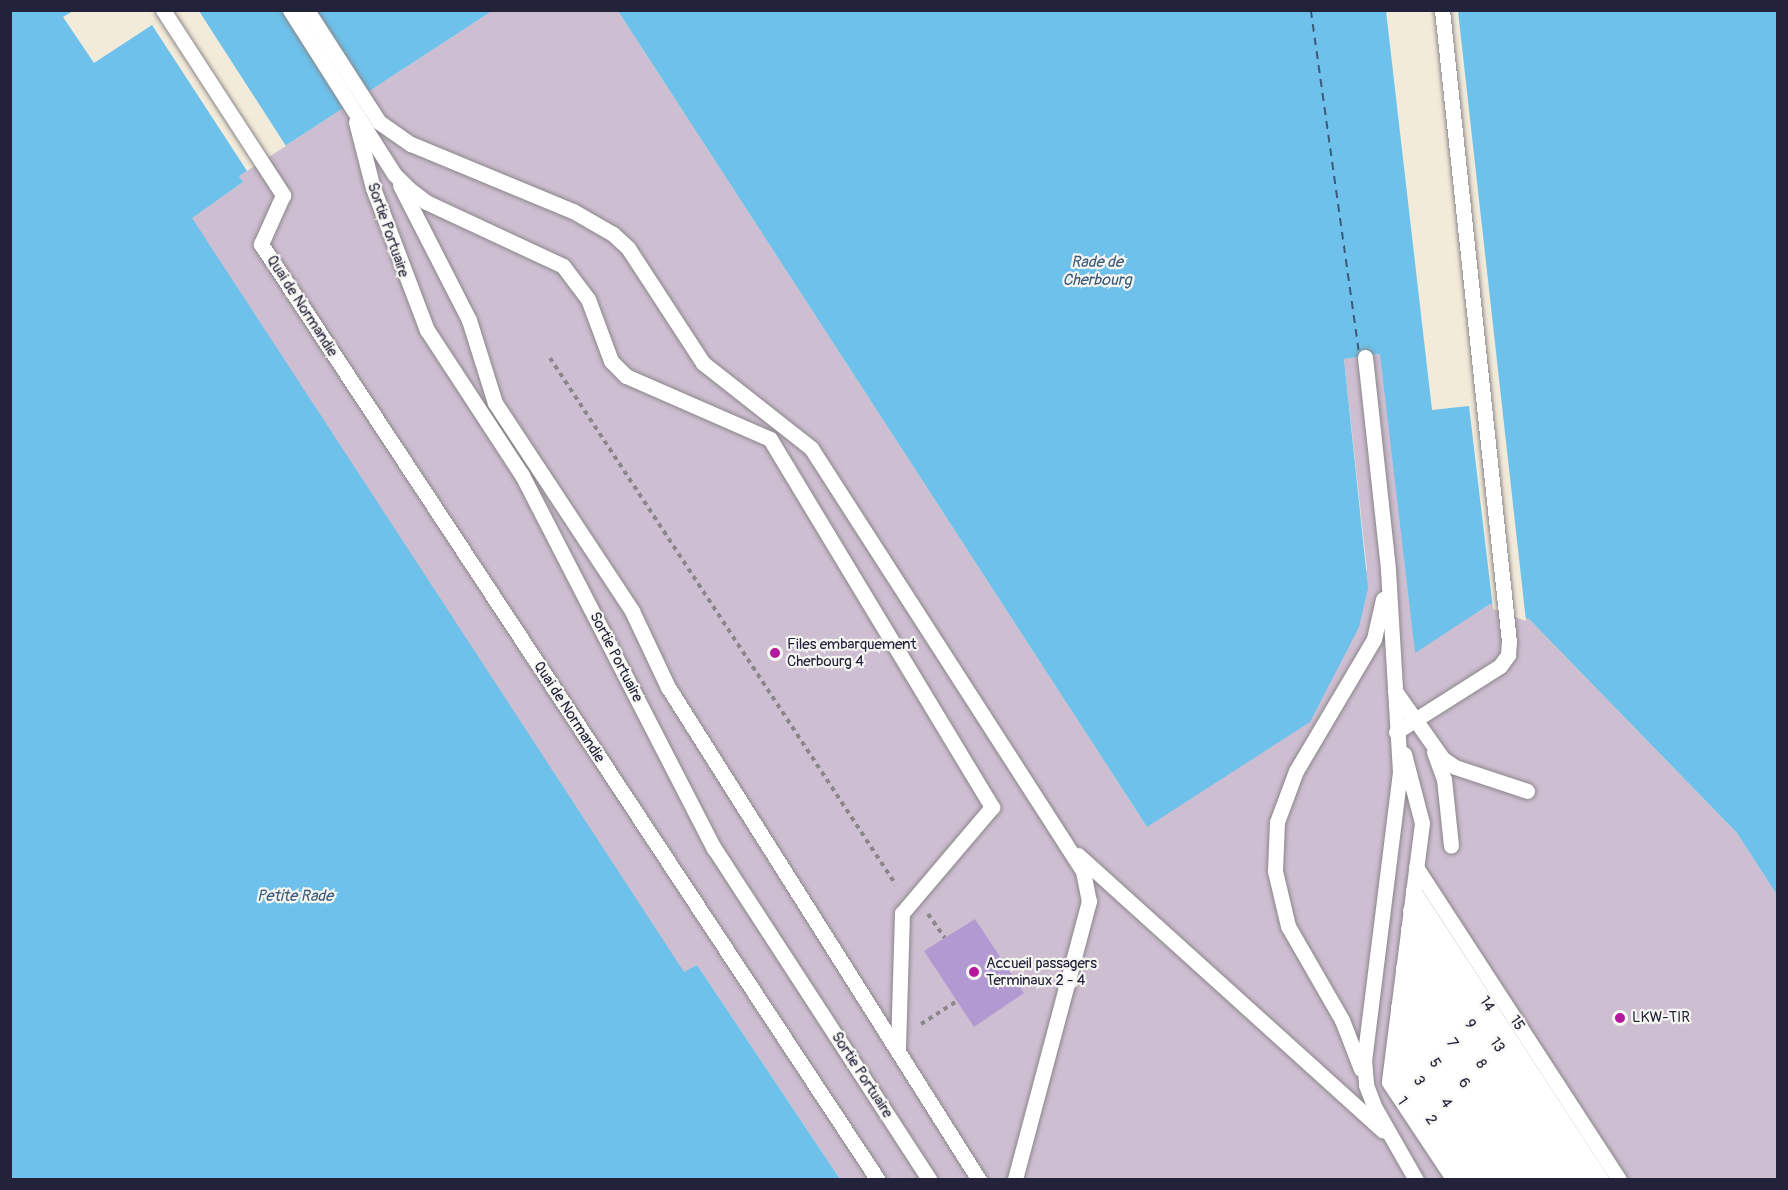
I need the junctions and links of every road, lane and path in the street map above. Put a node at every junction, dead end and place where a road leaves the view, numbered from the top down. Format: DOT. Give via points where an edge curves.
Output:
graph roads {
  1 [pos="163,10"];
  2 [pos="290,10"];
  3 [pos="307,10"];
  4 [pos="1442,10"];
  5 [pos="353,111"];
  6 [pos="394,174"];
  7 [pos="550,358"];
  8 [pos="1394,689"];
  9 [pos="1414,721"];
  10 [pos="1396,732"];
  11 [pos="1432,748"];
  12 [pos="1527,791"];
  13 [pos="1065,843"];
  14 [pos="1451,846"];
  15 [pos="1416,867"];
  16 [pos="1413,890"];
  17 [pos="912,900"];
  18 [pos="1410,910"];
  19 [pos="1408,929"];
  20 [pos="945,938"];
  21 [pos="1406,948"];
  22 [pos="1403,967"];
  23 [pos="1401,987"];
  24 [pos="1398,1007"];
  25 [pos="1396,1027"];
  26 [pos="1394,1042"];
  27 [pos="898,1051"];
  28 [pos="1392,1061"];
  29 [pos="1366,1085"];
  30 [pos="1388,1137"];
  31 [pos="878,1179"];
  32 [pos="930,1179"];
  33 [pos="979,1179"];
  34 [pos="1015,1179"];
  35 [pos="1416,1179"];
  36 [pos="1454,1179"];
  37 [pos="1470,1179"];
  38 [pos="1484,1179"];
  39 [pos="1496,1179"];
  40 [pos="1511,1179"];
  41 [pos="1527,1179"];
  42 [pos="1541,1179"];
  43 [pos="1556,1179"];
  44 [pos="1570,1179"];
  45 [pos="1585,1179"];
  46 [pos="1601,1179"];
  47 [pos="1619,1179"];
  1 -- 31 [label="lane, Quai de Normandie" via="283,195 261,244"];
  2 -- 5 [label="lane"];
  3 -- 13 [label="lane" via="367,106 387,128 411,144 573,212 613,234 628,248 703,363 811,448"];
  4 -- 9 [label="lane" via="1509,642 1508,655 1500,666"];
  5 -- 6 [label="lane"];
  5 -- 32 [label="lane, Sortie Portuaire" via="373,188 427,330 522,476 714,848"];
  6 -- 17 [label="lane" via="426,202 563,266 588,299 611,362 626,376 770,439 992,807"];
  6 -- 27 [label="lane" via="469,320 495,403 632,611 668,687"];
  7 -- 17 [label="path" via="890,879"];
  8 -- 9 [label="lane"];
  8 -- 10 [label="lane"];
  8 -- 29 [label="lane" via="1388,570 1362,357 1382,572 1380,623 1296,771 1277,822 1275,871 1288,926 1332,1004"];
  9 -- 10 [label="lane"];
  9 -- 11 [label="lane"];
  10 -- 15 [label="lane" via="1420,806"];
  10 -- 29 [label="lane" via="1400,772 1364,1060"];
  11 -- 12 [label="lane" via="1455,767"];
  11 -- 14 [label="lane" via="1444,779"];
  13 -- 30 [label="lane"];
  13 -- 34 [label="lane" via="1089,886 1089,901"];
  15 -- 16 [label="lane"];
  15 -- 47 [label="lane, 15"];
  16 -- 18 [label="lane"];
  16 -- 46 [label="lane, 14"];
  17 -- 20 [label="path" via="927,912"];
  17 -- 27 [label="lane" via="902,913"];
  18 -- 19 [label="lane"];
  18 -- 45 [label="lane, 13"];
  19 -- 21 [label="lane"];
  19 -- 44 [label="lane, 9"];
  21 -- 22 [label="lane"];
  21 -- 43 [label="lane, 8"];
  22 -- 23 [label="lane"];
  22 -- 42 [label="lane, 7"];
  23 -- 24 [label="lane"];
  23 -- 41 [label="lane, 6"];
  24 -- 25 [label="lane"];
  24 -- 40 [label="lane, 5"];
  25 -- 26 [label="lane"];
  25 -- 39 [label="lane, 4"];
  26 -- 28 [label="lane"];
  26 -- 38 [label="lane, 3"];
  27 -- 33 [label="lane"];
  28 -- 36 [label="lane, 1" via="1389,1082"];
  28 -- 37 [label="lane, 2"];
  29 -- 30 [label="lane"];
  30 -- 35 [label="lane"];
}
